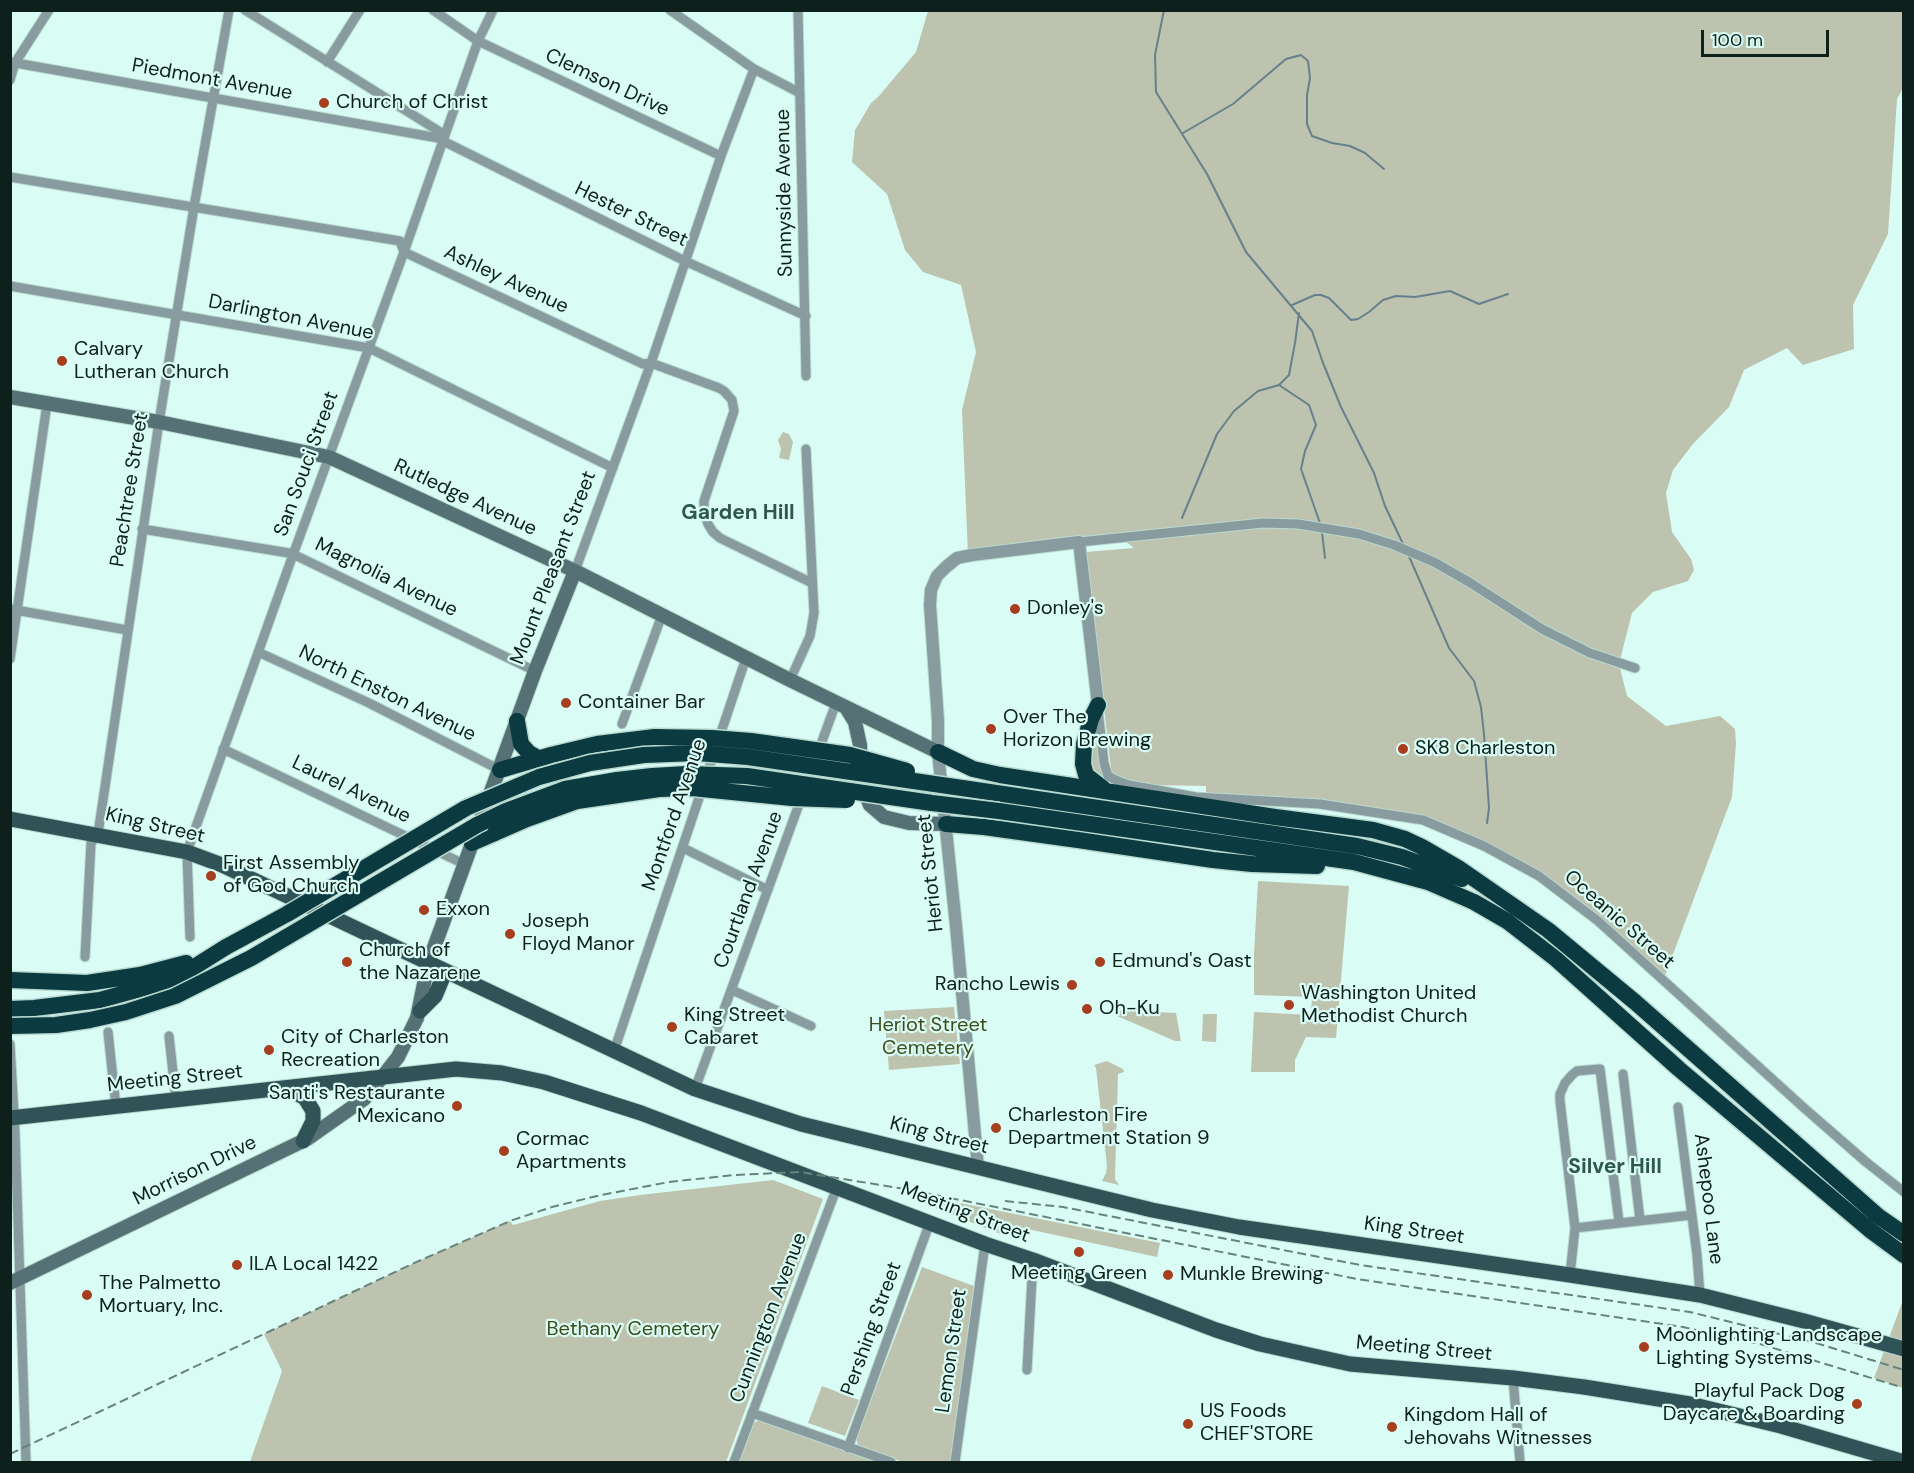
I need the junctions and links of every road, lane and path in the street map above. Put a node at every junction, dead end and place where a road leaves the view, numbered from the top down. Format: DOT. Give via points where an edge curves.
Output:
graph roads {
  1 [pos="49,10"];
  2 [pos="229,10"];
  3 [pos="245,10"];
  4 [pos="360,10"];
  5 [pos="433,10"];
  6 [pos="493,10"];
  7 [pos="670,10"];
  8 [pos="798,10"];
  9 [pos="478,41"];
  10 [pos="13,62"];
  11 [pos="327,62"];
  12 [pos="754,69"];
  13 [pos="10,80"];
  14 [pos="800,93"];
  15 [pos="213,99"];
  16 [pos="444,138"];
  17 [pos="721,156"];
  18 [pos="10,177"];
  19 [pos="194,207"];
  20 [pos="404,252"];
  21 [pos="685,261"];
  22 [pos="10,286"];
  23 [pos="177,315"];
  24 [pos="806,316"];
  25 [pos="369,348"];
  26 [pos="651,363"];
  27 [pos="806,376"];
  28 [pos="10,398"];
  29 [pos="47,404"];
  30 [pos="159,422"];
  31 [pos="806,449"];
  32 [pos="329,457"];
  33 [pos="613,468"];
  34 [pos="142,529"];
  35 [pos="1079,542"];
  36 [pos="293,555"];
  37 [pos="575,571"];
  38 [pos="813,583"];
  39 [pos="14,610"];
  40 [pos="662,615"];
  41 [pos="127,630"];
  42 [pos="258,652"];
  43 [pos="746,658"];
  44 [pos="10,659"];
  45 [pos="1635,668"];
  46 [pos="535,671"];
  47 [pos="789,680"];
  48 [pos="841,705"];
  49 [pos="1098,705"];
  50 [pos="517,721"];
  51 [pos="621,724"];
  52 [pos="224,749"];
  53 [pos="938,752"];
  54 [pos="538,758"];
  55 [pos="500,770"];
  56 [pos="1107,783"];
  57 [pos="969,789"];
  58 [pos="932,803"];
  59 [pos="10,819"];
  60 [pos="946,824"];
  61 [pos="98,834"];
  62 [pos="472,843"];
  63 [pos="683,848"];
  64 [pos="187,852"];
  65 [pos="464,864"];
  66 [pos="1428,882"];
  67 [pos="768,890"];
  68 [pos="1501,897"];
  69 [pos="190,937"];
  70 [pos="226,947"];
  71 [pos="85,957"];
  72 [pos="428,964"];
  73 [pos="445,972"];
  74 [pos="10,980"];
  75 [pos="732,990"];
  76 [pos="10,1008"];
  77 [pos="420,1011"];
  78 [pos="10,1026"];
  79 [pos="811,1026"];
  80 [pos="108,1032"];
  81 [pos="169,1036"];
  82 [pos="10,1044"];
  83 [pos="614,1051"];
  84 [pos="1623,1074"];
  85 [pos="383,1076"];
  86 [pos="286,1088"];
  87 [pos="695,1089"];
  88 [pos="176,1100"];
  89 [pos="116,1107"];
  90 [pos="1678,1107"];
  91 [pos="13,1118"];
  92 [pos="303,1141"];
  93 [pos="978,1168"];
  94 [pos="837,1187"];
  95 [pos="1904,1192"];
  96 [pos="1692,1215"];
  97 [pos="1640,1220"];
  98 [pos="930,1222"];
  99 [pos="1619,1222"];
  100 [pos="1874,1223"];
  101 [pos="1575,1228"];
  102 [pos="1904,1234"];
  103 [pos="985,1244"];
  104 [pos="1904,1255"];
  105 [pos="1033,1260"];
  106 [pos="1570,1275"];
  107 [pos="15,1280"];
  108 [pos="1700,1295"];
  109 [pos="1904,1349"];
  110 [pos="1027,1370"];
  111 [pos="1513,1378"];
  112 [pos="752,1413"];
  113 [pos="848,1448"];
  114 [pos="26,1462"];
  115 [pos="734,1462"];
  116 [pos="887,1462"];
  117 [pos="955,1462"];
  118 [pos="1520,1462"];
  119 [pos="1904,1462"];
  1 -- 10 [label="street"];
  2 -- 15 [label="street, Peachtree Street"];
  3 -- 11 [label="street, Hester Street"];
  4 -- 11 [label="street"];
  5 -- 9 [label="street, Clemson Drive"];
  6 -- 9 [label="street, San Souci Street"];
  7 -- 12 [label="street"];
  8 -- 14 [label="street, Sunnyside Avenue"];
  9 -- 16 [label="street, San Souci Street"];
  9 -- 17 [label="street, Clemson Drive"];
  10 -- 13 [label="street"];
  10 -- 15 [label="street, Piedmont Avenue"];
  11 -- 16 [label="street, Hester Street"];
  12 -- 14 [label="street"];
  12 -- 17 [label="street, Mount Pleasant Street"];
  14 -- 24 [label="street, Sunnyside Avenue"];
  15 -- 16 [label="street, Piedmont Avenue"];
  15 -- 19 [label="street, Peachtree Street"];
  16 -- 20 [label="street, San Souci Street"];
  16 -- 21 [label="street, Hester Street"];
  17 -- 21 [label="street, Mount Pleasant Street"];
  18 -- 19 [label="street, Ashley Avenue"];
  19 -- 20 [label="street, Ashley Avenue" via="400,242"];
  19 -- 23 [label="street, Peachtree Street"];
  20 -- 25 [label="street, San Souci Street"];
  20 -- 26 [label="street, Ashley Avenue" via="642,364"];
  21 -- 24 [label="street, Hester Street"];
  21 -- 26 [label="street, Mount Pleasant Street"];
  22 -- 23 [label="street, Darlington Avenue"];
  23 -- 25 [label="street, Darlington Avenue"];
  23 -- 30 [label="street, Peachtree Street"];
  24 -- 27 [label="street, Sunnyside Avenue"];
  25 -- 32 [label="street, San Souci Street"];
  25 -- 33 [label="street, Darlington Avenue"];
  26 -- 33 [label="street, Mount Pleasant Street"];
  26 -- 38 [label="street, Ashley Avenue" via="719,388 732,400 733,417 704,501 710,528 720,538"];
  28 -- 29 [label="main road, Rutledge Avenue"];
  29 -- 30 [label="main road, Rutledge Avenue"];
  29 -- 39 [label="street"];
  30 -- 32 [label="main road, Rutledge Avenue"];
  30 -- 34 [label="street, Peachtree Street"];
  31 -- 38 [label="street"];
  32 -- 36 [label="street, San Souci Street"];
  32 -- 37 [label="main road, Rutledge Avenue"];
  33 -- 37 [label="street, Mount Pleasant Street"];
  34 -- 36 [label="street, Magnolia Avenue"];
  34 -- 41 [label="street, Peachtree Street"];
  35 -- 45 [label="street" via="1263,523 1359,534 1434,562 1542,629 1590,653"];
  35 -- 49 [label="street"];
  35 -- 53 [label="street, Heriot Street" via="957,558 937,576 930,605"];
  36 -- 42 [label="street, San Souci Street"];
  36 -- 46 [label="street, Magnolia Avenue"];
  37 -- 40 [label="main road, Rutledge Avenue"];
  37 -- 46 [label="main road, Mount Pleasant Street"];
  38 -- 47 [label="street" via="810,636"];
  39 -- 41 [label="street"];
  39 -- 44 [label="street"];
  40 -- 43 [label="main road, Rutledge Avenue"];
  40 -- 51 [label="street"];
  41 -- 61 [label="street, Peachtree Street"];
  42 -- 52 [label="street, San Souci Street"];
  42 -- 55 [label="street, North Enston Avenue"];
  43 -- 47 [label="main road, Rutledge Avenue"];
  43 -- 63 [label="street, Montford Avenue"];
  46 -- 50 [label="main road, Mount Pleasant Street"];
  47 -- 48 [label="main road, Rutledge Avenue"];
  48 -- 53 [label="main road, Rutledge Avenue"];
  48 -- 60 [label="main road" via="855,722 861,783 870,805 884,817 909,823"];
  48 -- 67 [label="street, Courtland Avenue"];
  49 -- 56 [label="highway" via="1084,744 1083,764 1086,775"];
  50 -- 54 [label="highway" via="521,744"];
  50 -- 55 [label="main road, Mount Pleasant Street"];
  52 -- 64 [label="street, San Souci Street"];
  52 -- 65 [label="street, Laurel Avenue"];
  53 -- 56 [label="highway" via="991,773"];
  53 -- 60 [label="street, Heriot Street"];
  54 -- 55 [label="highway"];
  54 -- 57 [label="highway, bridge" via="597,744 655,737 712,738 850,755"];
  55 -- 62 [label="main road, Mount Pleasant Street"];
  56 -- 68 [label="highway" via="1389,834 1440,856"];
  56 -- 95 [label="street, Oceanic Street" via="1196,797 1320,804 1423,820 1484,846 1539,876 1598,921 1803,1107"];
  57 -- 68 [label="highway" via="1357,846 1402,857"];
  57 -- 70 [label="highway, bridge" via="697,753 590,763 539,777 466,808"];
  58 -- 62 [label="highway, bridge" via="659,789 577,801"];
  58 -- 66 [label="highway, bridge" via="1354,862"];
  58 -- 78 [label="highway, bridge" via="747,776 652,776 565,789 477,825 251,958 175,996 90,1020"];
  59 -- 61 [label="main road, King Street"];
  60 -- 66 [label="highway" via="1213,860 1335,867"];
  60 -- 93 [label="street, Heriot Street"];
  61 -- 64 [label="main road, King Street"];
  61 -- 71 [label="street, Peachtree Street" via="91,843"];
  62 -- 65 [label="main road, Mount Pleasant Street"];
  63 -- 67 [label="street"];
  63 -- 83 [label="street, Montford Avenue"];
  64 -- 69 [label="street, San Souci Street"];
  64 -- 72 [label="main road, King Street"];
  65 -- 72 [label="main road, Mount Pleasant Street"];
  66 -- 100 [label="highway" via="1507,921 1556,959 1679,1069"];
  67 -- 75 [label="street, Courtland Avenue"];
  68 -- 100 [label="highway" via="1548,930 1635,1002"];
  70 -- 74 [label="highway" via="180,965 112,981"];
  70 -- 76 [label="highway" via="159,984 100,1000"];
  72 -- 73 [label="main road, King Street"];
  72 -- 77 [label="main road, Mount Pleasant Street"];
  73 -- 77 [label="main road" via="435,996"];
  73 -- 83 [label="main road, King Street"];
  75 -- 79 [label="street"];
  75 -- 87 [label="street, Courtland Avenue"];
  77 -- 85 [label="main road, Mount Pleasant Street" via="398,1057"];
  80 -- 89 [label="street"];
  81 -- 88 [label="street"];
  82 -- 91 [label="street"];
  83 -- 87 [label="main road, King Street"];
  84 -- 97 [label="street"];
  85 -- 86 [label="main road, Meeting Street"];
  85 -- 92 [label="main road, Morrison Drive" via="364,1099"];
  85 -- 94 [label="main road, Meeting Street" via="456,1069 544,1082 641,1113"];
  86 -- 88 [label="main road, Meeting Street"];
  86 -- 92 [label="main road" via="305,1098 313,1111 313,1121"];
  87 -- 93 [label="main road, King Street" via="801,1124"];
  88 -- 89 [label="main road, Meeting Street"];
  89 -- 91 [label="main road, Meeting Street"];
  90 -- 96 [label="street, Ashepoo Lane"];
  91 -- 107 [label="street"];
  92 -- 107 [label="main road, Morrison Drive"];
  93 -- 106 [label="main road, King Street" via="1239,1227"];
  94 -- 98 [label="main road, Meeting Street"];
  94 -- 112 [label="street, Cunnington Avenue"];
  96 -- 97 [label="street"];
  96 -- 108 [label="street, Ashepoo Lane"];
  97 -- 99 [label="street"];
  98 -- 103 [label="main road, Meeting Street"];
  98 -- 113 [label="street, Pershing Street"];
  99 -- 101 [label="street"];
  99 -- 101 [label="street" via="1600,1069 1577,1071 1560,1094"];
  100 -- 102 [label="highway"];
  100 -- 104 [label="highway"];
  101 -- 106 [label="street"];
  103 -- 105 [label="main road, Meeting Street"];
  103 -- 117 [label="street, Lemon Street"];
  105 -- 110 [label="street"];
  105 -- 111 [label="main road, Meeting Street" via="1216,1330 1282,1349 1350,1364"];
  106 -- 108 [label="main road, King Street"];
  107 -- 114 [label="street"];
  108 -- 109 [label="main road, King Street"];
  111 -- 118 [label="street"];
  111 -- 119 [label="main road, Meeting Street" via="1690,1404"];
  112 -- 113 [label="street"];
  112 -- 115 [label="street, Cunnington Avenue"];
  113 -- 116 [label="street"];
}
